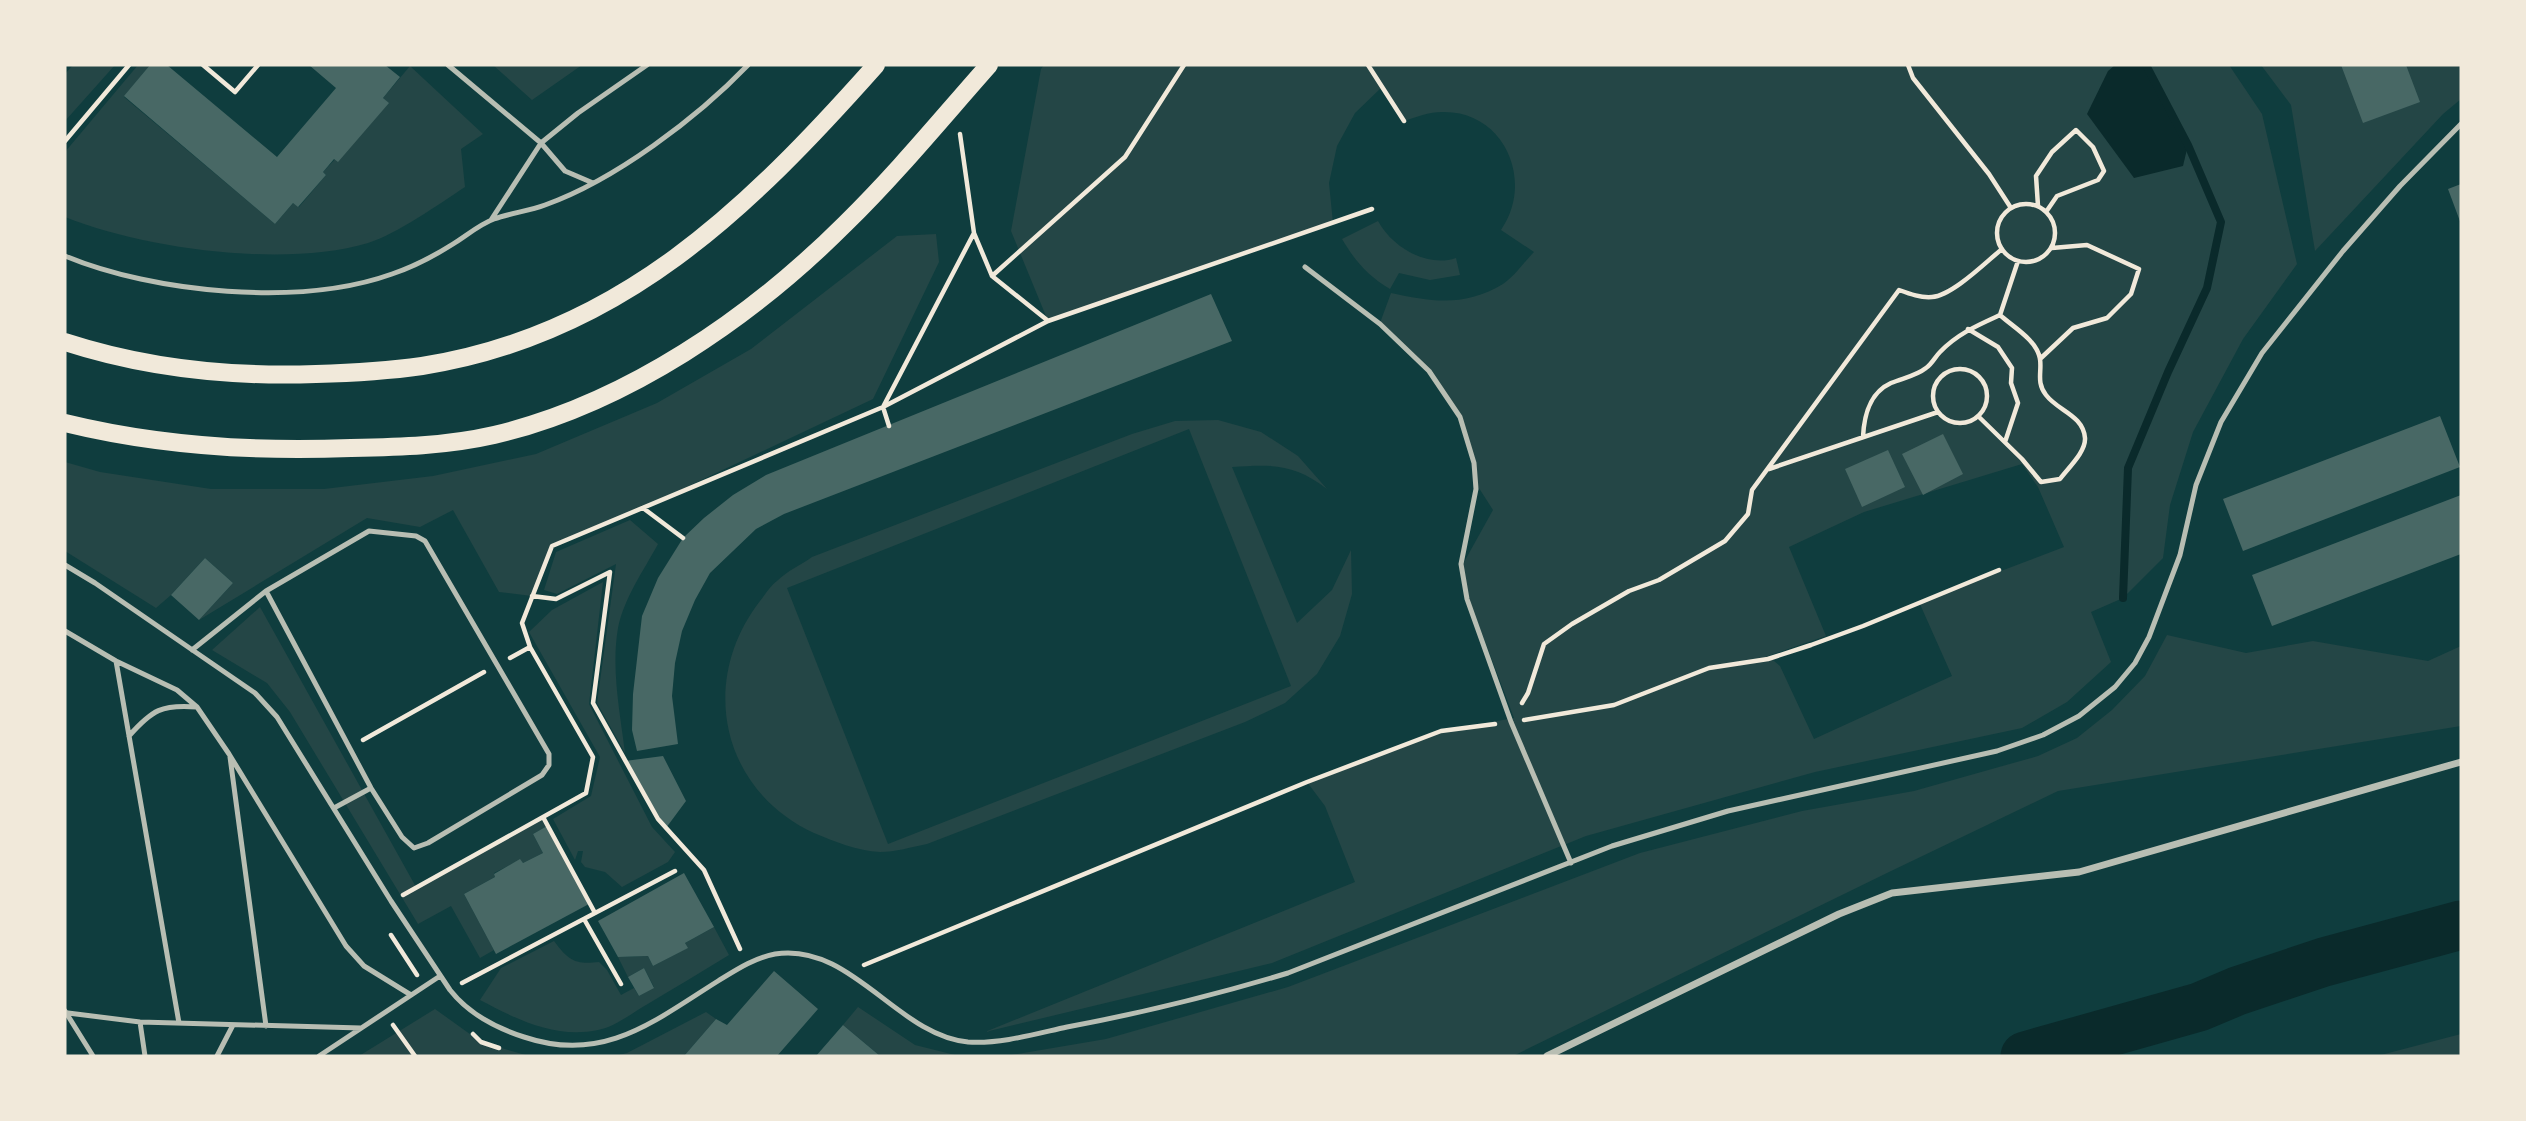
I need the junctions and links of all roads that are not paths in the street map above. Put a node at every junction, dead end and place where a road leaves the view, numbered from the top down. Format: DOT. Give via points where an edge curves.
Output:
graph roads {
  1 [pos="448,65"];
  2 [pos="647,65"];
  3 [pos="748,65"];
  4 [pos="876,65"];
  5 [pos="989,65"];
  6 [pos="2461,124"];
  7 [pos="541,143"];
  8 [pos="593,183"];
  9 [pos="491,220"];
  10 [pos="65,256"];
  11 [pos="1305,267"];
  12 [pos="65,342"];
  13 [pos="65,423"];
  14 [pos="65,565"];
  15 [pos="266,592"];
  16 [pos="65,631"];
  17 [pos="192,650"];
  18 [pos="116,661"];
  19 [pos="197,707"];
  20 [pos="129,736"];
  21 [pos="229,754"];
  22 [pos="2461,762"];
  23 [pos="371,788"];
  24 [pos="334,808"];
  25 [pos="1570,863"];
  26 [pos="440,976"];
  27 [pos="411,995"];
  28 [pos="66,1012"];
  29 [pos="140,1022"];
  30 [pos="179,1023"];
  31 [pos="233,1025"];
  32 [pos="265,1026"];
  33 [pos="361,1028"];
  34 [pos="93,1056"];
  35 [pos="145,1056"];
  36 [pos="217,1056"];
  37 [pos="319,1056"];
  38 [pos="1547,1056"];
  1 -- 7 [label="lane"];
  2 -- 7 [label="lane"];
  3 -- 8 [label="lane" via="676,128"];
  4 -- 12 [label="main road" via="770,179 685,251 611,301 502,347 411,367 288,375 178,367"];
  5 -- 13 [label="main road" via="846,223 769,292 660,368 568,412 446,443 298,451 185,445"];
  6 -- 25 [label="lane" via="2343,251 2262,353 2217,431 2196,485 2180,555 2148,637 2115,687 2079,716 1997,751 1728,811"];
  7 -- 8 [label="lane" via="565,172"];
  7 -- 9 [label="lane"];
  8 -- 9 [label="lane" via="544,206"];
  9 -- 10 [label="lane" via="436,255 391,275 334,288 275,292 207,289 145,281"];
  11 -- 25 [label="lane" via="1380,324 1429,371 1460,417 1474,463 1476,489 1461,564 1467,599 1511,722"];
  14 -- 17 [label="lane"];
  15 -- 17 [label="lane"];
  15 -- 23 [label="lane"];
  15 -- 23 [label="lane" via="369,531 425,541 549,754 542,775 414,848"];
  16 -- 18 [label="lane"];
  17 -- 24 [label="lane" via="255,693 277,717"];
  18 -- 19 [label="lane" via="177,690"];
  18 -- 20 [label="lane"];
  19 -- 20 [label="lane" via="159,709"];
  19 -- 21 [label="lane"];
  20 -- 30 [label="lane"];
  21 -- 27 [label="lane" via="346,946 364,967"];
  21 -- 32 [label="lane"];
  22 -- 38 [label="street" via="2079,873 1892,893 1839,914"];
  23 -- 24 [label="lane"];
  24 -- 26 [label="lane"];
  25 -- 26 [label="lane" via="1288,974 1139,1013 1005,1040 967,1042 931,1030 847,972 814,957 776,954 747,963 644,1027 606,1043 572,1047 496,1028 457,999"];
  26 -- 27 [label="lane"];
  27 -- 33 [label="lane"];
  28 -- 29 [label="lane"];
  28 -- 34 [label="lane"];
  29 -- 30 [label="lane"];
  29 -- 35 [label="lane"];
  30 -- 31 [label="lane"];
  31 -- 32 [label="lane"];
  31 -- 36 [label="lane"];
  32 -- 33 [label="lane"];
  33 -- 37 [label="lane"];
}
